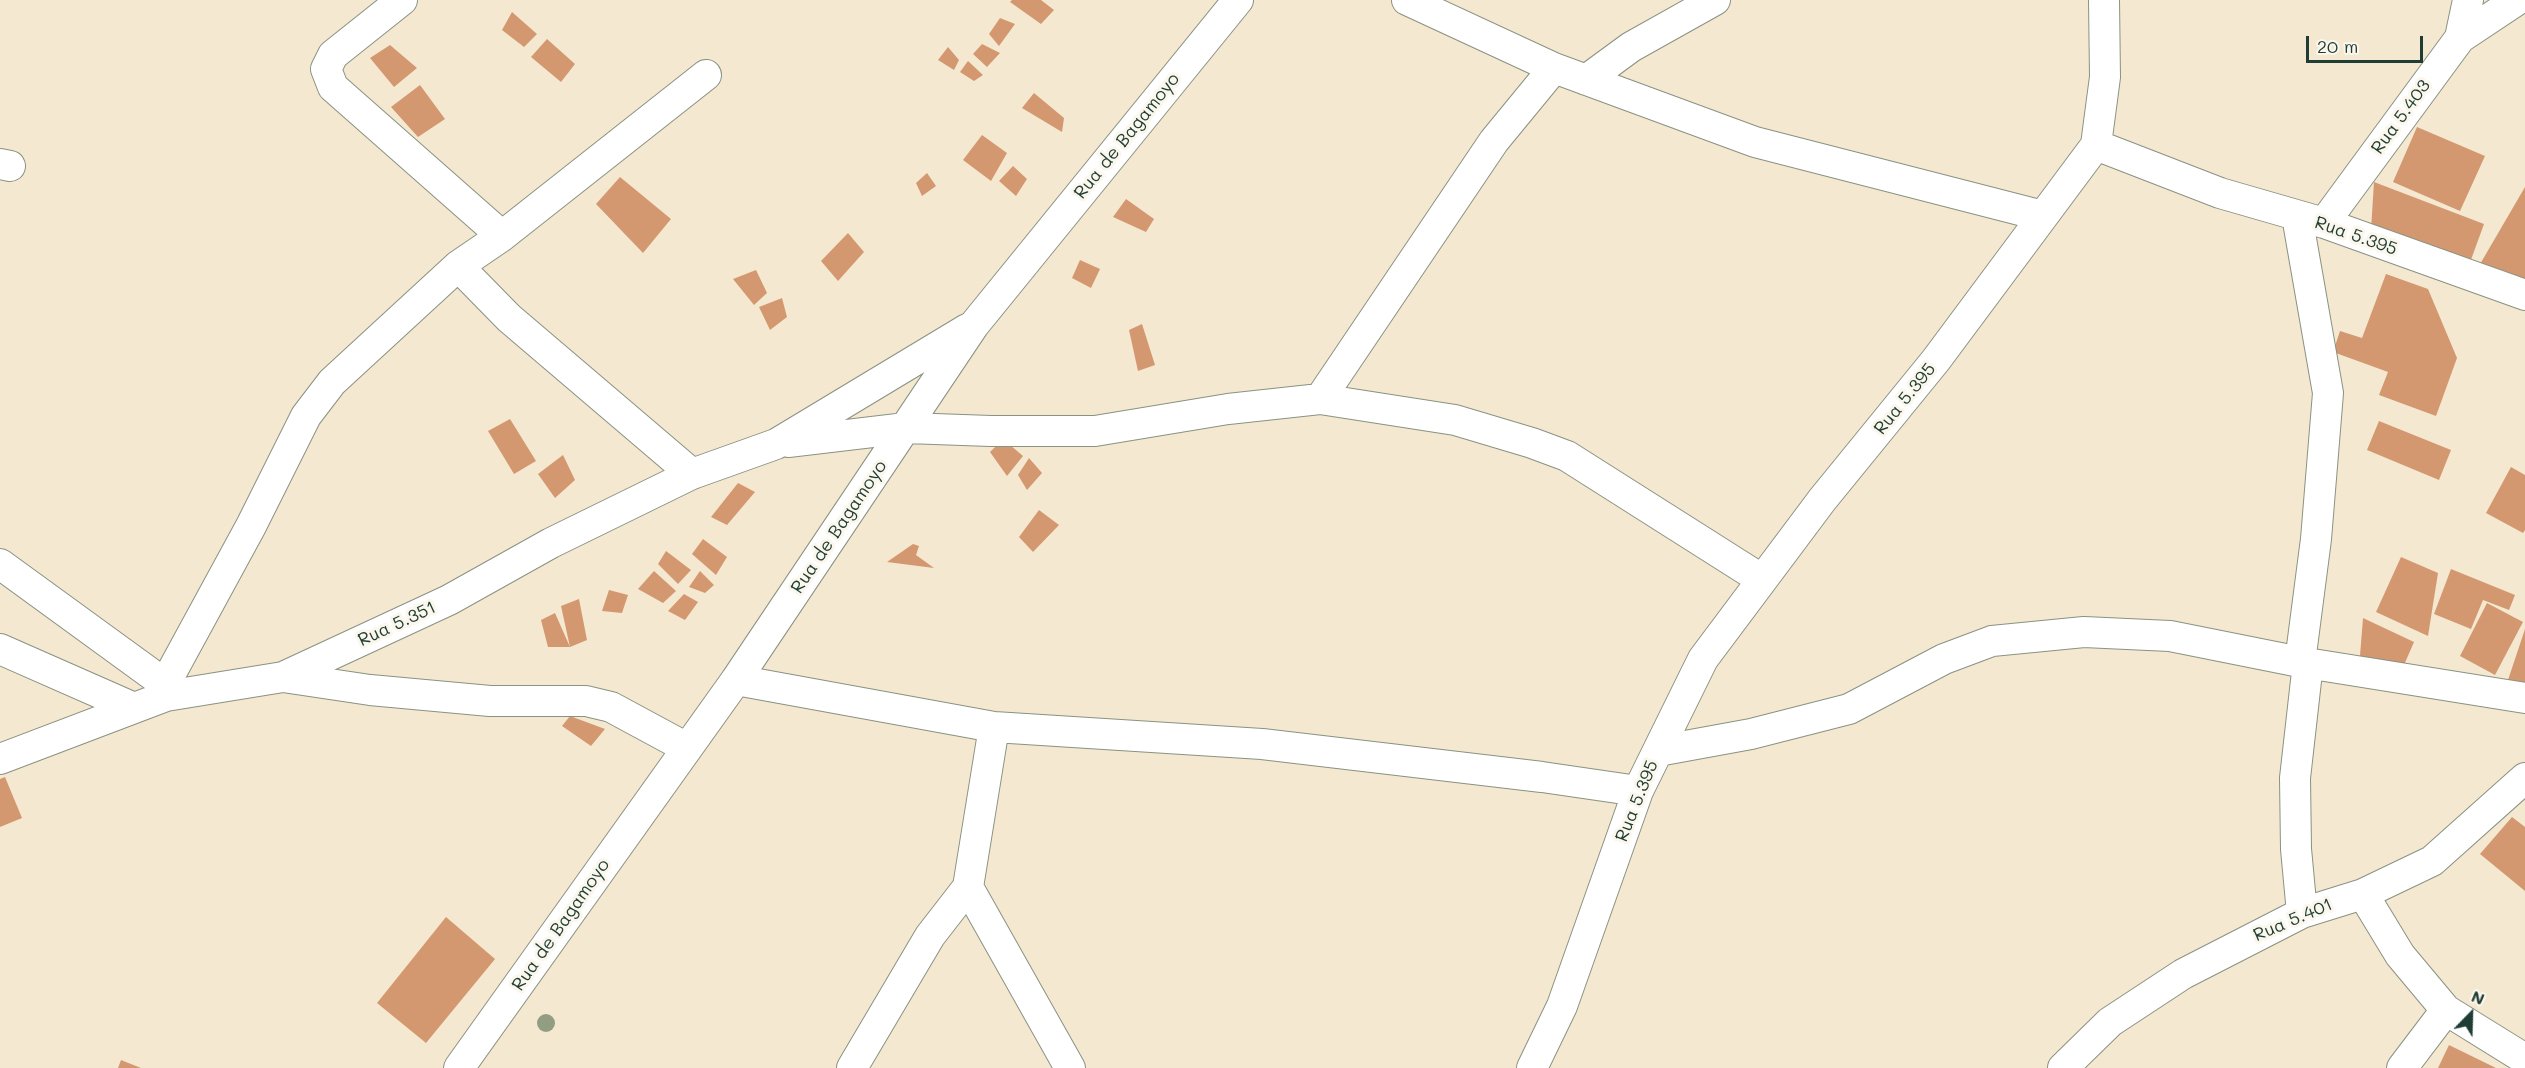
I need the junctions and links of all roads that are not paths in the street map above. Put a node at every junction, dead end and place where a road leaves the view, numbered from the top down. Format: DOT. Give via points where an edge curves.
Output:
graph roads {
  1 [pos="402,0"];
  2 [pos="1238,0"];
  3 [pos="1407,0"];
  4 [pos="1715,0"];
  5 [pos="2104,0"];
  6 [pos="2468,0"];
  7 [pos="2517,0"];
  8 [pos="2460,38"];
  9 [pos="1554,68"];
  10 [pos="706,75"];
  11 [pos="1586,80"];
  12 [pos="2096,145"];
  13 [pos="2043,216"];
  14 [pos="2310,220"];
  15 [pos="502,236"];
  16 [pos="458,266"];
  17 [pos="2525,295"];
  18 [pos="974,325"];
  19 [pos="1320,399"];
  20 [pos="906,428"];
  21 [pos="776,444"];
  22 [pos="692,474"];
  23 [pos="0,564"];
  24 [pos="1761,579"];
  25 [pos="0,649"];
  26 [pos="2304,663"];
  27 [pos="283,677"];
  28 [pos="736,680"];
  29 [pos="165,690"];
  30 [pos="2525,698"];
  31 [pos="134,708"];
  32 [pos="994,728"];
  33 [pos="687,748"];
  34 [pos="1658,751"];
  35 [pos="0,759"];
  36 [pos="2525,778"];
  37 [pos="1638,791"];
  38 [pos="968,887"];
  39 [pos="2363,894"];
  40 [pos="2302,913"];
  41 [pos="2446,1010"];
  42 [pos="2525,1059"];
  43 [pos="459,1068"];
  44 [pos="852,1068"];
  45 [pos="1071,1068"];
  46 [pos="1532,1068"];
  47 [pos="2063,1068"];
  48 [pos="2402,1068"];
  1 -- 15 [label="street" via="333,54 326,69 333,87"];
  2 -- 18 [label="street, Rua de Bagamoyo"];
  3 -- 9 [label="street"];
  4 -- 11 [label="street" via="1631,47"];
  5 -- 12 [label="street" via="2104,77"];
  6 -- 8 [label="street"];
  7 -- 8 [label="street, Rua 5.403"];
  8 -- 14 [label="street, Rua 5.403"];
  9 -- 11 [label="street"];
  9 -- 19 [label="street" via="1494,141"];
  10 -- 15 [label="street"];
  11 -- 13 [label="street" via="1755,142"];
  12 -- 13 [label="street, Rua 5.395"];
  12 -- 14 [label="street, Rua 5.395" via="2220,193"];
  13 -- 24 [label="street, Rua 5.395" via="1936,360"];
  14 -- 17 [label="street, Rua 5.395"];
  14 -- 26 [label="street" via="2328,393"];
  15 -- 16 [label="street"];
  16 -- 22 [label="street" via="509,318"];
  16 -- 29 [label="street" via="332,382 306,416"];
  18 -- 20 [label="street, Rua de Bagamoyo"];
  18 -- 21 [label="street"];
  19 -- 20 [label="street" via="1228,409 1095,431"];
  19 -- 24 [label="street" via="1455,420 1567,456"];
  20 -- 21 [label="street"];
  20 -- 28 [label="street, Rua de Bagamoyo"];
  21 -- 22 [label="street, Rua 5.351"];
  22 -- 27 [label="street, Rua 5.351" via="551,543 449,600"];
  23 -- 29 [label="street"];
  24 -- 34 [label="street, Rua 5.395" via="1703,659"];
  25 -- 31 [label="street"];
  26 -- 30 [label="street"];
  26 -- 34 [label="street" via="2170,636 2084,632 1992,641 1944,659 1849,709 1751,734"];
  26 -- 40 [label="street" via="2295,778"];
  27 -- 29 [label="street, Rua 5.351"];
  27 -- 33 [label="street" via="369,690 490,701 586,701 611,707"];
  28 -- 32 [label="street"];
  28 -- 33 [label="street, Rua de Bagamoyo"];
  29 -- 31 [label="street, Rua 5.351"];
  31 -- 35 [label="street, Rua 5.351"];
  32 -- 37 [label="street" via="1262,744"];
  32 -- 38 [label="street"];
  33 -- 43 [label="street, Rua de Bagamoyo"];
  34 -- 37 [label="street, Rua 5.395"];
  36 -- 39 [label="street, Rua 5.401" via="2432,861"];
  37 -- 46 [label="street, Rua 5.395" via="1562,1006"];
  38 -- 44 [label="street" via="930,936"];
  38 -- 45 [label="street"];
  39 -- 40 [label="street, Rua 5.401"];
  39 -- 41 [label="street" via="2400,955"];
  40 -- 47 [label="street, Rua 5.401" via="2183,974 2110,1022"];
  41 -- 42 [label="street"];
  41 -- 48 [label="street"];
}
